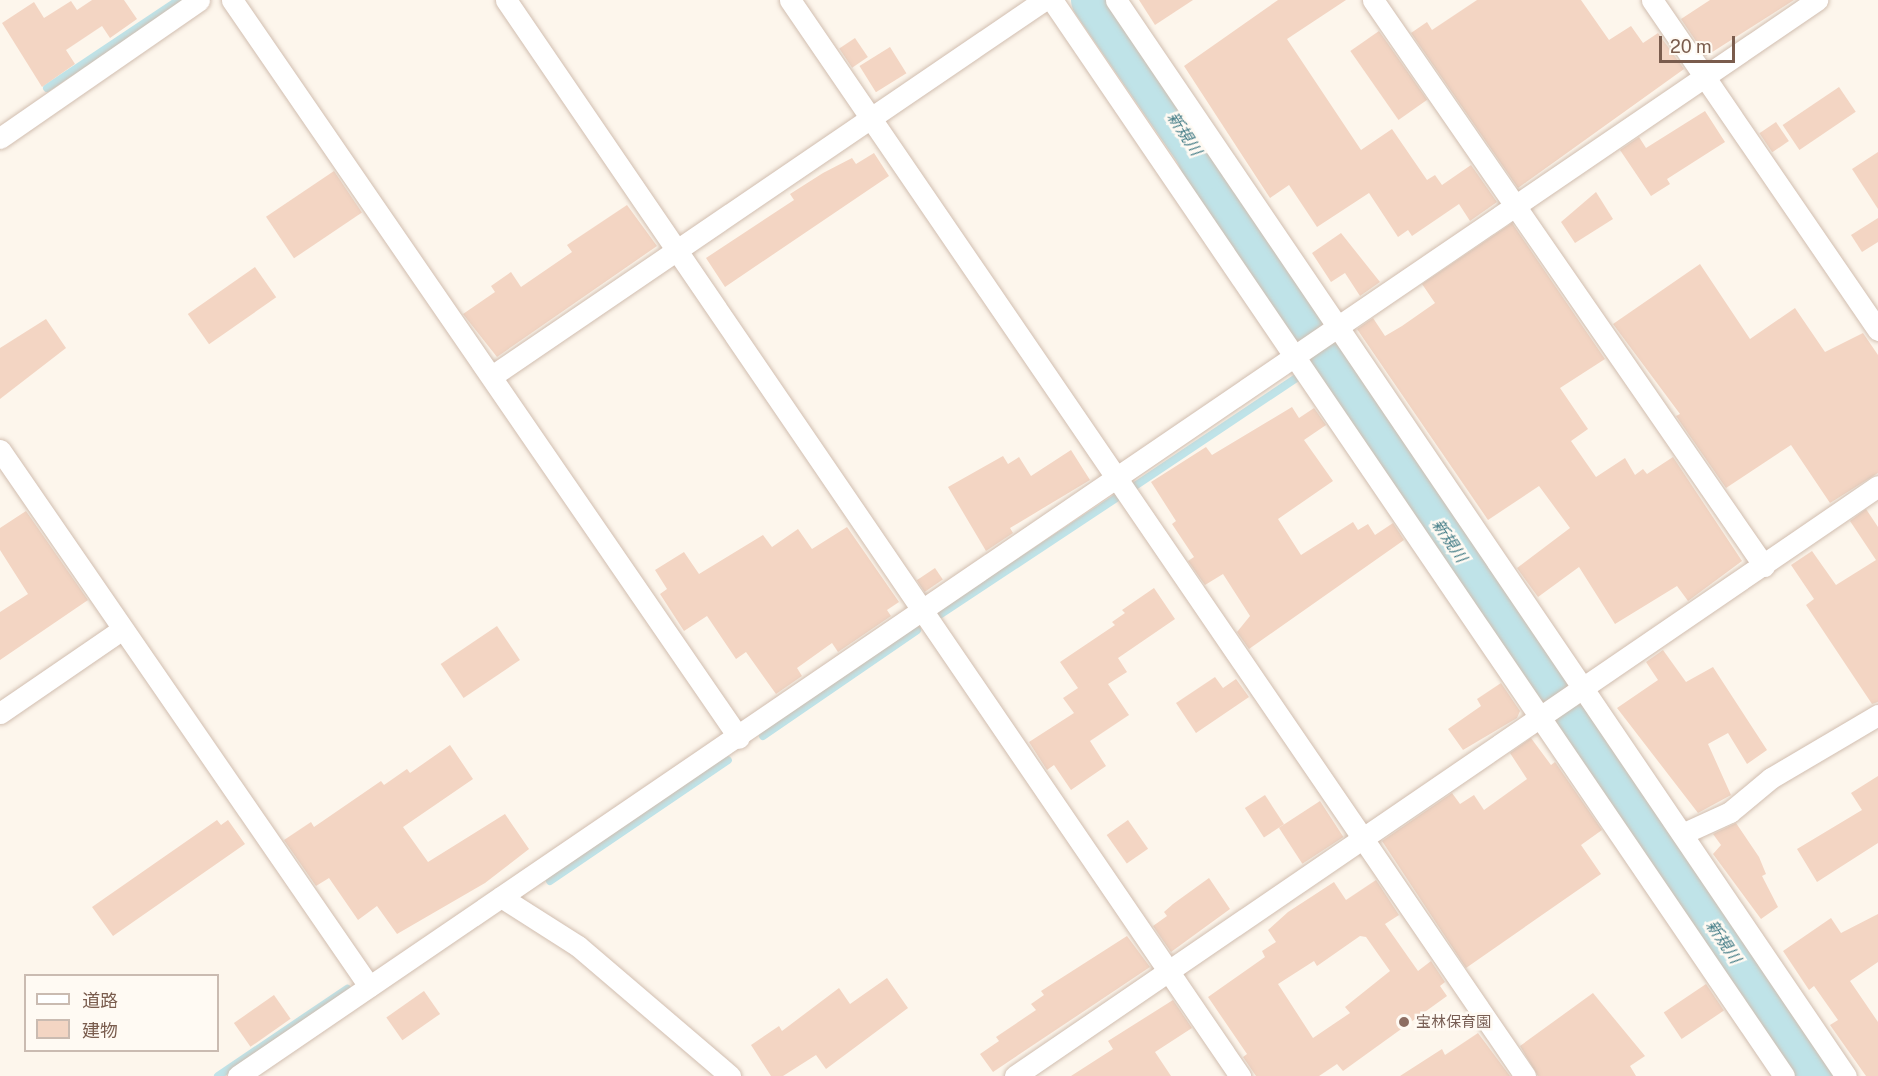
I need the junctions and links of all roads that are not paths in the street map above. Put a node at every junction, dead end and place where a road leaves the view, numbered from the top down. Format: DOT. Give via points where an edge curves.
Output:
graph roads {
  1 [pos="199,0"];
  2 [pos="232,0"];
  3 [pos="506,0"];
  4 [pos="790,0"];
  5 [pos="1044,0"];
  6 [pos="1052,0"];
  7 [pos="1116,0"];
  8 [pos="1373,0"];
  9 [pos="1652,0"];
  10 [pos="1817,0"];
  11 [pos="1703,76"];
  12 [pos="871,120"];
  13 [pos="0,138"];
  14 [pos="1514,209"];
  15 [pos="676,252"];
  16 [pos="1335,330"];
  17 [pos="1878,330"];
  18 [pos="1302,364"];
  19 [pos="492,376"];
  20 [pos="0,450"];
  21 [pos="1118,480"];
  22 [pos="1878,486"];
  23 [pos="1764,566"];
  24 [pos="923,611"];
  25 [pos="121,630"];
  26 [pos="1580,690"];
  27 [pos="0,713"];
  28 [pos="1544,715"];
  29 [pos="1878,715"];
  30 [pos="739,738"];
  31 [pos="1682,834"];
  32 [pos="1364,841"];
  33 [pos="501,897"];
  34 [pos="1171,972"];
  35 [pos="369,986"];
  36 [pos="238,1076"];
  37 [pos="730,1076"];
  38 [pos="1015,1076"];
  39 [pos="1240,1076"];
  40 [pos="1525,1076"];
  41 [pos="1782,1076"];
  42 [pos="1846,1076"];
  1 -- 13 [label="street"];
  2 -- 19 [label="street"];
  3 -- 15 [label="street"];
  4 -- 12 [label="street"];
  5 -- 12 [label="street"];
  6 -- 18 [label="street"];
  7 -- 16 [label="street"];
  8 -- 14 [label="street"];
  9 -- 11 [label="street"];
  10 -- 11 [label="street"];
  11 -- 14 [label="street"];
  11 -- 17 [label="street"];
  12 -- 15 [label="street"];
  12 -- 21 [label="street"];
  14 -- 16 [label="street"];
  14 -- 23 [label="street"];
  15 -- 19 [label="street"];
  15 -- 24 [label="street"];
  16 -- 18 [label="street"];
  16 -- 26 [label="street"];
  18 -- 21 [label="street"];
  18 -- 28 [label="street"];
  19 -- 30 [label="street"];
  20 -- 25 [label="street"];
  21 -- 24 [label="street"];
  21 -- 32 [label="street"];
  22 -- 23 [label="street"];
  23 -- 26 [label="street"];
  24 -- 30 [label="street"];
  24 -- 34 [label="street"];
  25 -- 27 [label="street"];
  25 -- 35 [label="street"];
  26 -- 28 [label="street"];
  26 -- 31 [label="street"];
  28 -- 32 [label="street"];
  28 -- 41 [label="street"];
  29 -- 31 [label="street" via="1771,778 1730,812"];
  30 -- 33 [label="street"];
  31 -- 42 [label="street"];
  32 -- 34 [label="street"];
  32 -- 40 [label="street"];
  33 -- 35 [label="street"];
  33 -- 37 [label="street" via="578,946"];
  34 -- 38 [label="street"];
  34 -- 39 [label="street"];
  35 -- 36 [label="street"];
}
